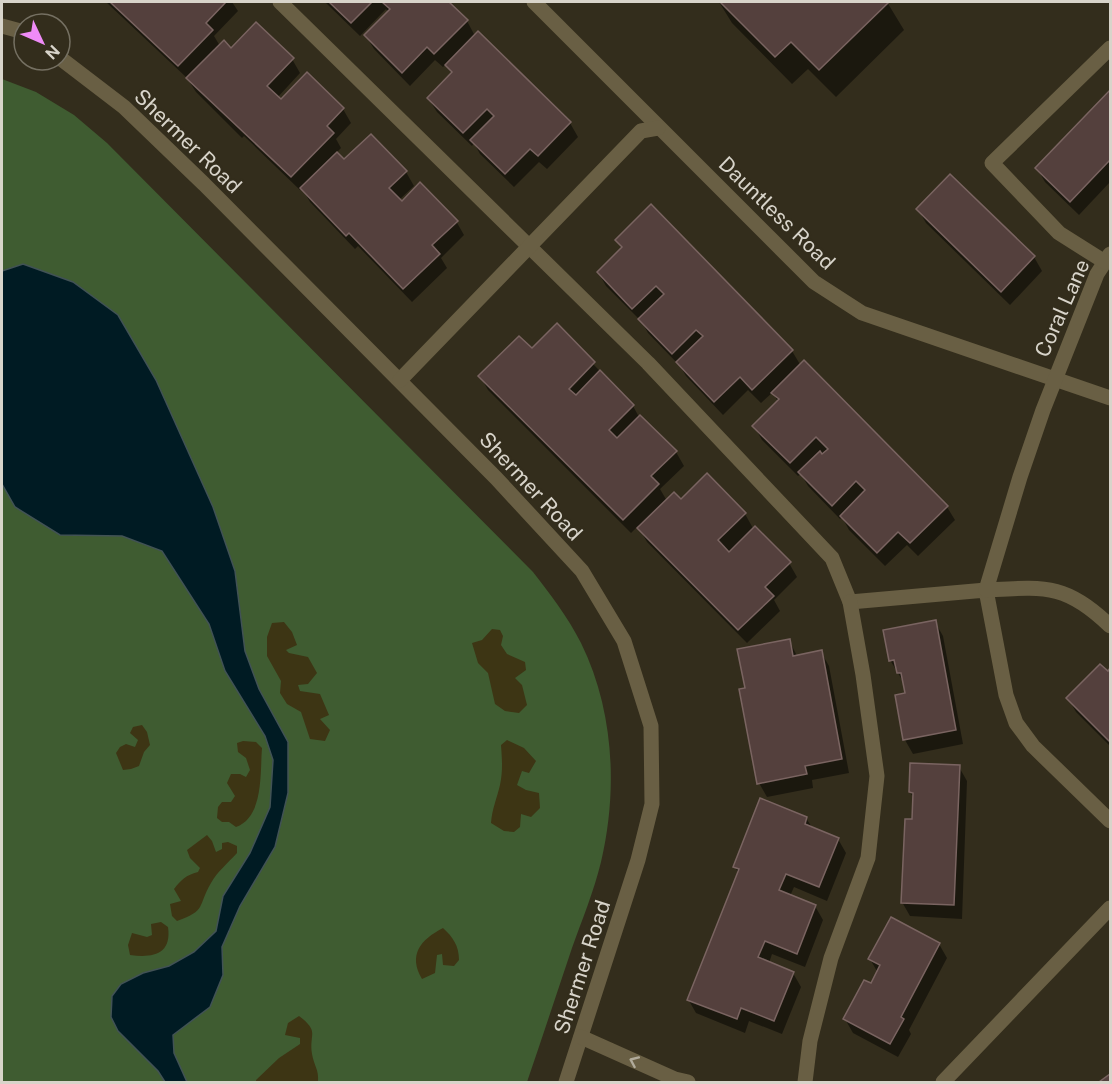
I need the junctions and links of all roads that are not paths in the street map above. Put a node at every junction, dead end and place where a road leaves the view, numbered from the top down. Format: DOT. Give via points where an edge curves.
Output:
graph roads {
  1 [pos="280,2"];
  2 [pos="534,2"];
  3 [pos="1110,48"];
  4 [pos="72,67"];
  5 [pos="658,128"];
  6 [pos="530,246"];
  7 [pos="1108,258"];
  8 [pos="400,380"];
  9 [pos="1054,380"];
  10 [pos="1110,398"];
  11 [pos="986,590"];
  12 [pos="850,602"];
  13 [pos="1110,626"];
  14 [pos="1110,821"];
  15 [pos="1110,908"];
  16 [pos="581,1037"];
  17 [pos="566,1083"];
  18 [pos="688,1083"];
  19 [pos="805,1083"];
  20 [pos="944,1083"];
  1 -- 6 [label="street"];
  2 -- 5 [label="street, Dauntless Road"];
  3 -- 7 [label="street" via="992,163 1059,233"];
  4 -- 8 [label="street, Shermer Road" via="124,107"];
  5 -- 6 [label="street" via="641,131"];
  5 -- 9 [label="street, Dauntless Road" via="814,282 862,313"];
  6 -- 8 [label="street"];
  6 -- 12 [label="street" via="648,363 832,558"];
  7 -- 9 [label="street, Coral Lane" via="1097,274"];
  8 -- 16 [label="street, Shermer Road" via="582,571 624,641 651,726 652,804"];
  9 -- 10 [label="street, Dauntless Road"];
  9 -- 11 [label="street, Coral Lane"];
  11 -- 12 [label="street"];
  11 -- 13 [label="street" via="1046,588 1074,597"];
  11 -- 14 [label="street" via="1006,695 1016,723 1033,746"];
  12 -- 19 [label="street" via="877,776 868,858 831,957 810,1041"];
  15 -- 20 [label="street"];
  16 -- 17 [label="street, Shermer Road"];
  18 -- 16 [label="street, one-way"];
}
